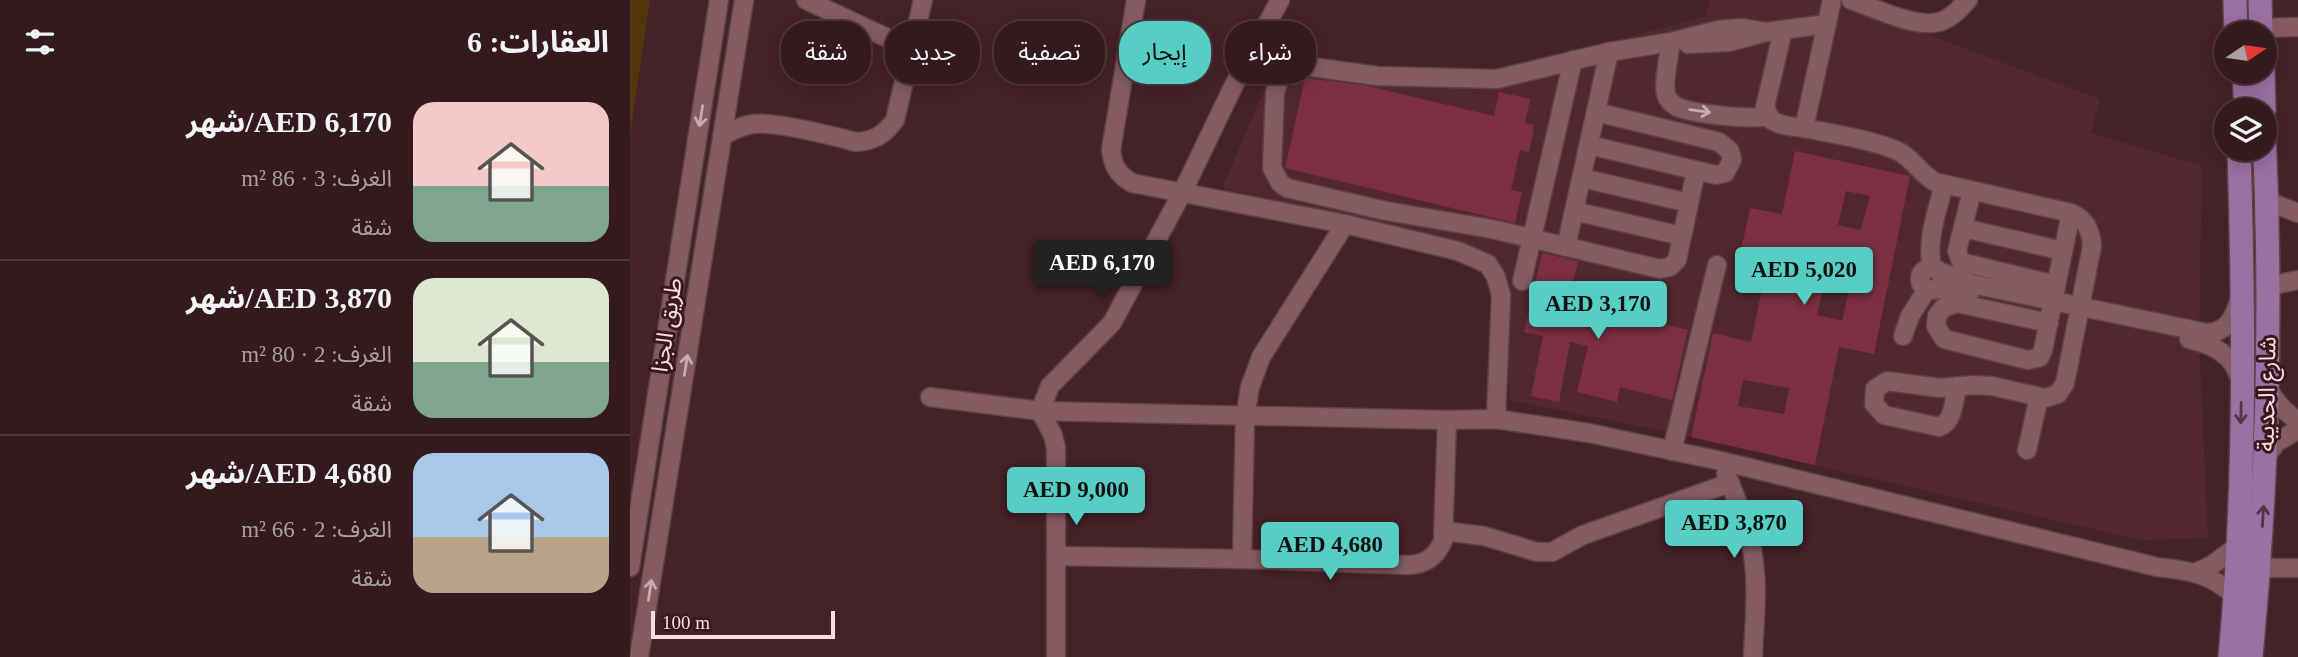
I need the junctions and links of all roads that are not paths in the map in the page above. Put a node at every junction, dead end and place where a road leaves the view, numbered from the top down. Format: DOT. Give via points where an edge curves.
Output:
graph roads {
  1 [pos="719,0"];
  2 [pos="744,0"];
  3 [pos="806,0"];
  4 [pos="923,0"];
  5 [pos="1136,0"];
  6 [pos="1280,0"];
  7 [pos="1832,0"];
  8 [pos="1851,0"];
  9 [pos="1968,0"];
  10 [pos="2260,0"];
  11 [pos="918,21"];
  12 [pos="2247,21"];
  13 [pos="1827,24"];
  14 [pos="2277,26"];
  15 [pos="2298,27"];
  16 [pos="1774,31"];
  17 [pos="885,37"];
  18 [pos="1671,42"];
  19 [pos="1609,52"];
  20 [pos="1573,60"];
  21 [pos="903,84"];
  22 [pos="1596,112"];
  23 [pos="1768,117"];
  24 [pos="1804,128"];
  25 [pos="722,136"];
  26 [pos="1589,145"];
  27 [pos="2239,161"];
  28 [pos="2265,161"];
  29 [pos="1696,171"];
  30 [pos="1581,177"];
  31 [pos="1944,185"];
  32 [pos="1972,191"];
  33 [pos="1182,192"];
  34 [pos="2267,201"];
  35 [pos="1689,203"];
  36 [pos="1574,211"];
  37 [pos="2071,213"];
  38 [pos="2298,213"];
  39 [pos="1345,224"];
  40 [pos="1963,228"];
  41 [pos="1682,236"];
  42 [pos="1532,239"];
  43 [pos="2242,246"];
  44 [pos="1566,247"];
  45 [pos="2063,251"];
  46 [pos="1717,265"];
  47 [pos="1933,279"];
  48 [pos="2298,280"];
  49 [pos="1522,281"];
  50 [pos="2269,286"];
  51 [pos="2242,292"];
  52 [pos="2052,305"];
  53 [pos="2079,311"];
  54 [pos="1903,336"];
  55 [pos="661,368"];
  56 [pos="2241,382"];
  57 [pos="1957,386"];
  58 [pos="2267,388"];
  59 [pos="930,397"];
  60 [pos="2039,397"];
  61 [pos="1041,411"];
  62 [pos="1245,417"];
  63 [pos="1496,419"];
  64 [pos="1447,420"];
  65 [pos="2298,422"];
  66 [pos="2298,430"];
  67 [pos="2027,450"];
  68 [pos="1672,451"];
  69 [pos="2266,456"];
  70 [pos="1721,461"];
  71 [pos="667,484"];
  72 [pos="1730,484"];
  73 [pos="1444,531"];
  74 [pos="2239,545"];
  75 [pos="1056,556"];
  76 [pos="1242,559"];
  77 [pos="630,567"];
  78 [pos="2260,568"];
  79 [pos="2298,568"];
  80 [pos="2197,572"];
  81 [pos="2236,597"];
  82 [pos="639,657"];
  83 [pos="1056,657"];
  84 [pos="1753,657"];
  85 [pos="2230,657"];
  86 [pos="2251,657"];
  1 -- 55 [label="street, طريق الجزا, one-way"];
  2 -- 25 [label="street, طريق الجزا"];
  3 -- 17 [label="street"];
  4 -- 11 [label="street"];
  5 -- 33 [label="street" via="1112,165 1132,183"];
  6 -- 33 [label="street"];
  7 -- 13 [label="street"];
  8 -- 9 [label="street" via="1931,24 1949,18"];
  10 -- 12 [label="main road"];
  13 -- 16 [label="street"];
  13 -- 24 [label="street"];
  14 -- 15 [label="street"];
  16 -- 18 [label="street" via="1730,28"];
  16 -- 23 [label="street"];
  18 -- 19 [label="street"];
  18 -- 23 [label="street, one-way" via="1665,88 1674,105 1745,118"];
  19 -- 20 [label="street"];
  19 -- 22 [label="street"];
  20 -- 42 [label="street"];
  20 -- 42 [label="street" via="1511,77 1485,79 1377,76 1299,66 1283,74 1276,86 1272,168 1287,188"];
  21 -- 25 [label="street" via="895,120 879,138 868,142 755,123"];
  22 -- 26 [label="street"];
  22 -- 29 [label="street" via="1719,142 1730,151 1732,160 1725,173"];
  23 -- 24 [label="street" via="1775,123"];
  24 -- 31 [label="street" via="1895,149 1927,178"];
  71 -- 25 [label="street, طريق الجزا, one-way"];
  26 -- 29 [label="street"];
  26 -- 30 [label="street"];
  27 -- 43 [label="main road, شارع الحديبة"];
  28 -- 34 [label="main road, شارع الحديبة"];
  29 -- 35 [label="street"];
  30 -- 35 [label="street"];
  30 -- 36 [label="street"];
  31 -- 32 [label="street"];
  31 -- 47 [label="street" via="1930,240"];
  32 -- 37 [label="street"];
  32 -- 40 [label="street"];
  33 -- 39 [label="street"];
  33 -- 61 [label="street" via="1112,323 1050,386"];
  34 -- 38 [label="street"];
  34 -- 50 [label="main road, شارع الحديبة"];
  35 -- 41 [label="street"];
  36 -- 41 [label="street"];
  36 -- 44 [label="street"];
  37 -- 45 [label="street"];
  37 -- 53 [label="street" via="2085,222 2092,238"];
  39 -- 62 [label="street" via="1261,357"];
  39 -- 63 [label="street" via="1458,251 1488,264 1501,295"];
  40 -- 45 [label="street"];
  40 -- 52 [label="street" via="1957,255 1963,264"];
  41 -- 44 [label="street" via="1677,260 1665,269"];
  42 -- 44 [label="street"];
  42 -- 49 [label="street"];
  43 -- 51 [label="main road, شارع الحديبة"];
  43 -- 58 [label="main road" via="2245,237 2254,237 2258,351"];
  45 -- 52 [label="street"];
  46 -- 68 [label="street"];
  47 -- 52 [label="street"];
  47 -- 54 [label="street"];
  48 -- 50 [label="street"];
  50 -- 58 [label="main road, شارع الحديبة"];
  51 -- 53 [label="street" via="2232,320 2214,332"];
  51 -- 56 [label="main road, شارع الحديبة"];
  52 -- 52 [label="street" via="2042,354 2032,360 1949,342 1940,336 1936,321 1943,308 1957,303"];
  52 -- 53 [label="street"];
  53 -- 56 [label="street" via="2207,344 2229,358"];
  53 -- 60 [label="street" via="2062,389 2052,397"];
  55 -- 71 [label="street" via="648,481 652,491"];
  55 -- 77 [label="street, طريق الجزا"];
  56 -- 74 [label="main road, شارع الحديبة, one-way"];
  57 -- 57 [label="street" via="1887,381 1875,390 1874,404 1884,415 1939,427 1950,420"];
  57 -- 60 [label="street" via="1992,386"];
  58 -- 65 [label="street"];
  58 -- 69 [label="main road, شارع الحديبة"];
  59 -- 61 [label="street"];
  60 -- 67 [label="street"];
  61 -- 62 [label="street"];
  61 -- 75 [label="street" via="1056,449"];
  62 -- 64 [label="street"];
  62 -- 76 [label="street"];
  63 -- 64 [label="street"];
  63 -- 68 [label="street"];
  64 -- 73 [label="street"];
  66 -- 69 [label="street" via="2277,442"];
  68 -- 70 [label="street"];
  78 -- 69 [label="main road, شارع الحديبة, one-way"];
  70 -- 72 [label="street"];
  70 -- 80 [label="street"];
  82 -- 71 [label="street, طريق الجزا, one-way"];
  72 -- 73 [label="street" via="1583,536 1552,552"];
  72 -- 84 [label="street" via="1754,562"];
  73 -- 76 [label="street" via="1439,549 1416,565"];
  74 -- 80 [label="street"];
  74 -- 81 [label="main road, شارع الحديبة"];
  75 -- 76 [label="street"];
  75 -- 83 [label="street"];
  78 -- 79 [label="street"];
  78 -- 86 [label="main road, شارع الحديبة"];
  80 -- 81 [label="street"];
  81 -- 85 [label="main road, شارع الحديبة"];
}
